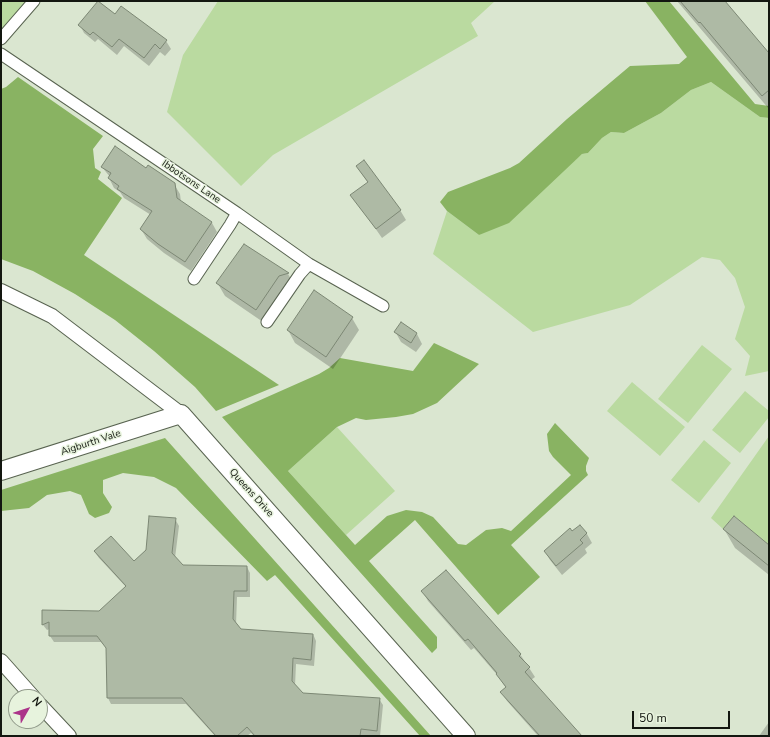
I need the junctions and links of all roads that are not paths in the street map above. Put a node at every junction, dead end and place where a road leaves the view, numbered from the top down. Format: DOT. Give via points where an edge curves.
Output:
graph roads {
  1 [pos="34,1"];
  2 [pos="1,40"];
  3 [pos="1,54"];
  4 [pos="236,213"];
  5 [pos="309,264"];
  6 [pos="194,279"];
  7 [pos="1,291"];
  8 [pos="383,306"];
  9 [pos="267,322"];
  10 [pos="181,414"];
  11 [pos="1,471"];
  12 [pos="1,661"];
  13 [pos="26,689"];
  14 [pos="48,714"];
  15 [pos="69,736"];
  16 [pos="466,736"];
  1 -- 2 [label="street"];
  3 -- 4 [label="street, Ibbotsons Lane"];
  4 -- 5 [label="street, Ibbotsons Lane"];
  4 -- 6 [label="street"];
  5 -- 8 [label="street, Ibbotsons Lane"];
  5 -- 9 [label="street"];
  7 -- 10 [label="street, Queens Drive" via="52,316"];
  10 -- 11 [label="main road, Aigburth Vale"];
  10 -- 16 [label="main road, Queens Drive"];
  12 -- 13 [label="street"];
  14 -- 15 [label="street"];
}
